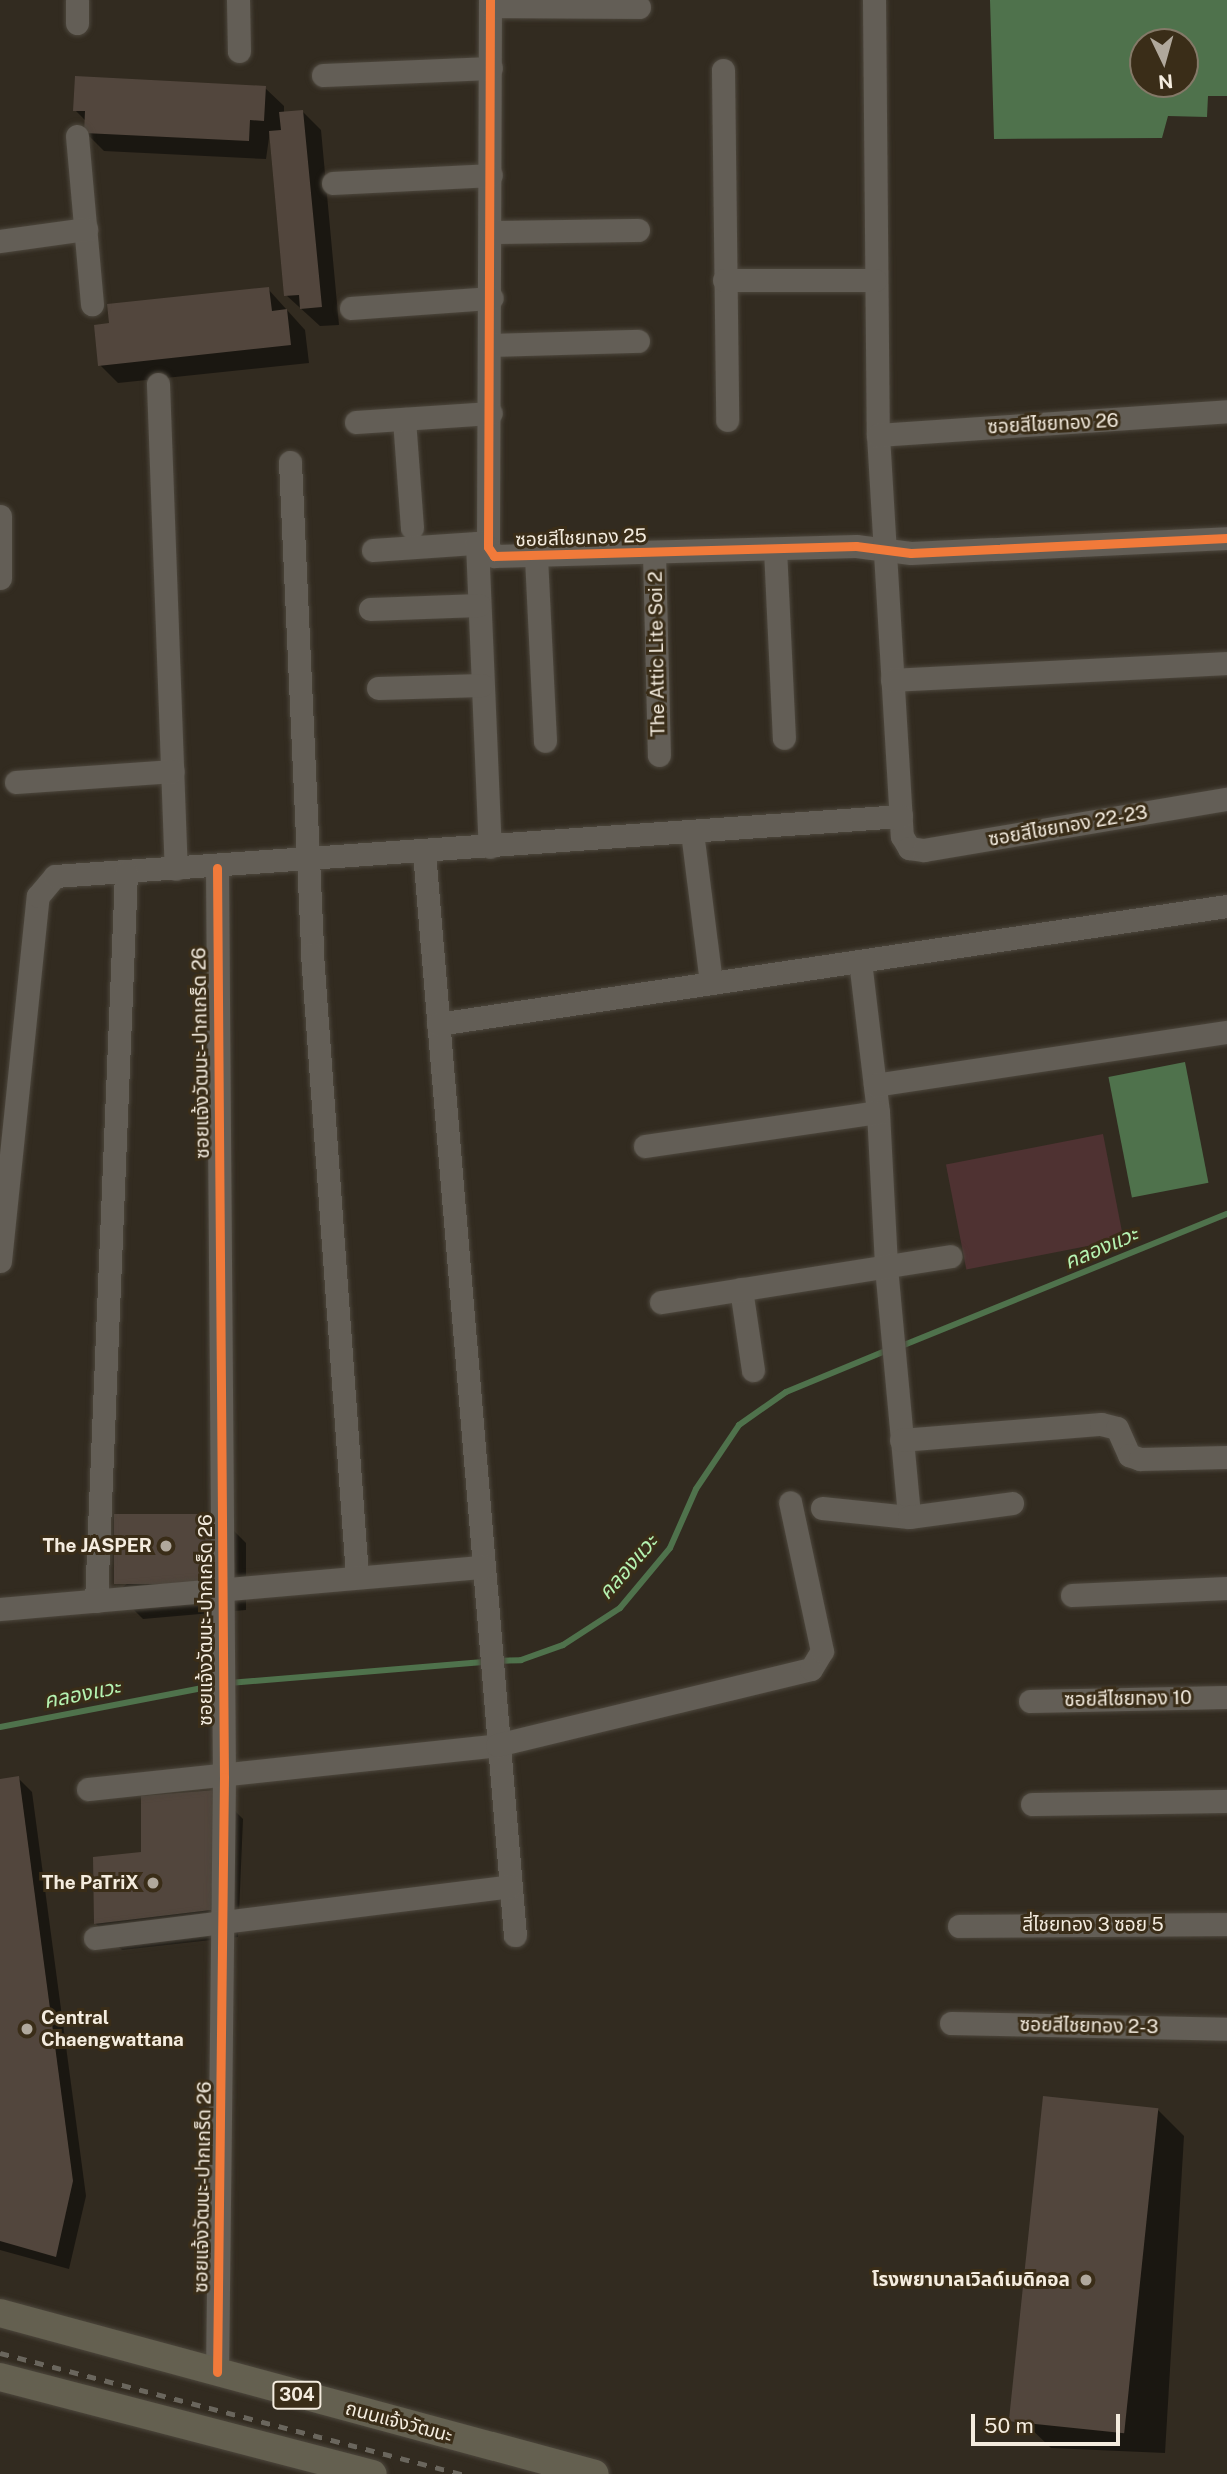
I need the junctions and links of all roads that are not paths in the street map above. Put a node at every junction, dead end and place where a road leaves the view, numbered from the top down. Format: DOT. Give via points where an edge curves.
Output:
graph roads {
  1 [pos="238,0"];
  2 [pos="874,0"];
  3 [pos="490,3"];
  4 [pos="639,7"];
  5 [pos="239,51"];
  6 [pos="491,68"];
  7 [pos="723,70"];
  8 [pos="323,75"];
  9 [pos="78,136"];
  10 [pos="491,175"];
  11 [pos="333,183"];
  12 [pos="86,229"];
  13 [pos="638,230"];
  14 [pos="491,232"];
  15 [pos="0,242"];
  16 [pos="724,280"];
  17 [pos="875,280"];
  18 [pos="492,298"];
  19 [pos="92,304"];
  20 [pos="351,308"];
  21 [pos="638,341"];
  22 [pos="492,345"];
  23 [pos="159,384"];
  24 [pos="1227,411"];
  25 [pos="491,413"];
  26 [pos="404,419"];
  27 [pos="727,421"];
  28 [pos="356,422"];
  29 [pos="878,435"];
  30 [pos="290,462"];
  31 [pos="0,516"];
  32 [pos="411,528"];
  33 [pos="1227,538"];
  34 [pos="883,548"];
  35 [pos="775,549"];
  36 [pos="373,550"];
  37 [pos="654,553"];
  38 [pos="536,557"];
  39 [pos="0,578"];
  40 [pos="479,606"];
  41 [pos="370,609"];
  42 [pos="1227,663"];
  43 [pos="892,680"];
  44 [pos="482,685"];
  45 [pos="378,688"];
  46 [pos="784,738"];
  47 [pos="545,741"];
  48 [pos="659,755"];
  49 [pos="173,771"];
  50 [pos="16,782"];
  51 [pos="1227,799"];
  52 [pos="901,816"];
  53 [pos="692,832"];
  54 [pos="491,847"];
  55 [pos="425,852"];
  56 [pos="309,861"];
  57 [pos="217,868"];
  58 [pos="176,869"];
  59 [pos="125,873"];
  60 [pos="1227,906"];
  61 [pos="860,961"];
  62 [pos="711,983"];
  63 [pos="439,1024"];
  64 [pos="1227,1032"];
  65 [pos="875,1085"];
  66 [pos="878,1112"];
  67 [pos="645,1146"];
  68 [pos="950,1256"];
  69 [pos="0,1261"];
  70 [pos="886,1267"];
  71 [pos="741,1289"];
  72 [pos="660,1302"];
  73 [pos="753,1370"];
  74 [pos="901,1440"];
  75 [pos="1227,1457"];
  76 [pos="790,1502"];
  77 [pos="1012,1503"];
  78 [pos="822,1508"];
  79 [pos="909,1517"];
  80 [pos="483,1567"];
  81 [pos="357,1575"];
  82 [pos="223,1588"];
  83 [pos="1227,1588"];
  84 [pos="1072,1595"];
  85 [pos="96,1601"];
  86 [pos="0,1609"];
  87 [pos="1227,1697"];
  88 [pos="1030,1701"];
  89 [pos="497,1745"];
  90 [pos="224,1777"];
  91 [pos="88,1789"];
  92 [pos="1227,1801"];
  93 [pos="1032,1804"];
  94 [pos="510,1886"];
  95 [pos="223,1923"];
  96 [pos="1227,1924"];
  97 [pos="959,1926"];
  98 [pos="515,1935"];
  99 [pos="94,1938"];
  100 [pos="951,2023"];
  101 [pos="1227,2029"];
  102 [pos="0,2313"];
  103 [pos="217,2372"];
  104 [pos="0,2377"];
  105 [pos="373,2474"];
  106 [pos="595,2474"];
  1 -- 5 [label="street"];
  2 -- 17 [label="street"];
  3 -- 4 [label="street"];
  3 -- 6 [label="street, ซอยสีไชยทอง 25"];
  6 -- 8 [label="street"];
  6 -- 10 [label="street, ซอยสีไชยทอง 25"];
  7 -- 16 [label="street"];
  9 -- 12 [label="street"];
  10 -- 11 [label="street"];
  10 -- 14 [label="street, ซอยสีไชยทอง 25"];
  12 -- 15 [label="street"];
  12 -- 19 [label="street"];
  13 -- 14 [label="street"];
  14 -- 18 [label="street, ซอยสีไชยทอง 25"];
  16 -- 17 [label="street"];
  16 -- 27 [label="street"];
  17 -- 29 [label="street"];
  18 -- 20 [label="street"];
  18 -- 22 [label="street, ซอยสีไชยทอง 25"];
  21 -- 22 [label="street"];
  22 -- 25 [label="street, ซอยสีไชยทอง 25"];
  23 -- 49 [label="street"];
  24 -- 29 [label="street, ซอยสีไชยทอง 26"];
  25 -- 26 [label="street"];
  25 -- 38 [label="street, ซอยสีไชยทอง 25" via="488,547 494,556"];
  26 -- 28 [label="street"];
  26 -- 32 [label="street"];
  29 -- 34 [label="street"];
  30 -- 56 [label="street"];
  31 -- 39 [label="street"];
  33 -- 34 [label="street, ซอยสีไชยทอง 25" via="911,552"];
  34 -- 35 [label="street, ซอยสีไชยทอง 25"];
  34 -- 43 [label="street"];
  35 -- 37 [label="street, ซอยสีไชยทอง 25"];
  35 -- 46 [label="street"];
  36 -- 40 [label="street" via="477,543"];
  37 -- 38 [label="street, ซอยสีไชยทอง 25"];
  37 -- 48 [label="street, The Attic Lite Soi 2"];
  38 -- 47 [label="street"];
  40 -- 41 [label="street"];
  40 -- 44 [label="street"];
  42 -- 43 [label="street"];
  43 -- 52 [label="street"];
  44 -- 45 [label="street"];
  44 -- 54 [label="street"];
  49 -- 50 [label="street"];
  49 -- 58 [label="street"];
  51 -- 52 [label="street, ซอยสีไชยทอง 22-23" via="924,850 909,848"];
  52 -- 53 [label="street"];
  53 -- 54 [label="street"];
  53 -- 62 [label="street"];
  54 -- 55 [label="street"];
  55 -- 56 [label="street"];
  55 -- 63 [label="street"];
  56 -- 57 [label="street"];
  56 -- 81 [label="street"];
  57 -- 58 [label="street"];
  57 -- 82 [label="street, ซอยแจ้งวัฒนะ-ปากเกร็ด 26"];
  58 -- 59 [label="street"];
  59 -- 69 [label="street" via="55,876 38,896"];
  59 -- 85 [label="street"];
  60 -- 61 [label="street"];
  61 -- 62 [label="street"];
  61 -- 65 [label="street"];
  62 -- 63 [label="street"];
  63 -- 80 [label="street"];
  64 -- 65 [label="street"];
  65 -- 66 [label="street"];
  66 -- 67 [label="street"];
  66 -- 70 [label="street"];
  68 -- 70 [label="street"];
  70 -- 71 [label="street"];
  70 -- 74 [label="street"];
  71 -- 72 [label="street"];
  71 -- 73 [label="street"];
  74 -- 75 [label="street" via="1101,1424 1117,1428 1129,1455 1140,1459"];
  74 -- 79 [label="street"];
  76 -- 89 [label="street" via="822,1651 811,1669"];
  77 -- 79 [label="street"];
  78 -- 79 [label="street"];
  80 -- 81 [label="street"];
  80 -- 89 [label="street"];
  81 -- 82 [label="street"];
  82 -- 85 [label="street"];
  82 -- 90 [label="street, ซอยแจ้งวัฒนะ-ปากเกร็ด 26"];
  83 -- 84 [label="street"];
  85 -- 86 [label="street"];
  87 -- 88 [label="street, ซอยสีไชยทอง 10"];
  89 -- 90 [label="street"];
  89 -- 94 [label="street"];
  90 -- 91 [label="street"];
  90 -- 95 [label="street, ซอยแจ้งวัฒนะ-ปากเกร็ด 26"];
  92 -- 93 [label="street"];
  94 -- 95 [label="street"];
  94 -- 98 [label="street"];
  95 -- 99 [label="street"];
  95 -- 103 [label="street, ซอยแจ้งวัฒนะ-ปากเกร็ด 26"];
  96 -- 97 [label="street, สี่ไชยทอง 3 ซอย 5"];
  100 -- 101 [label="street, ซอยสีไชยทอง 2-3"];
  102 -- 103 [label="main road, ถนนแจ้งวัฒนะ / 304"];
  103 -- 106 [label="main road, ถนนแจ้งวัฒนะ / 304"];
  104 -- 105 [label="main road"];
}
